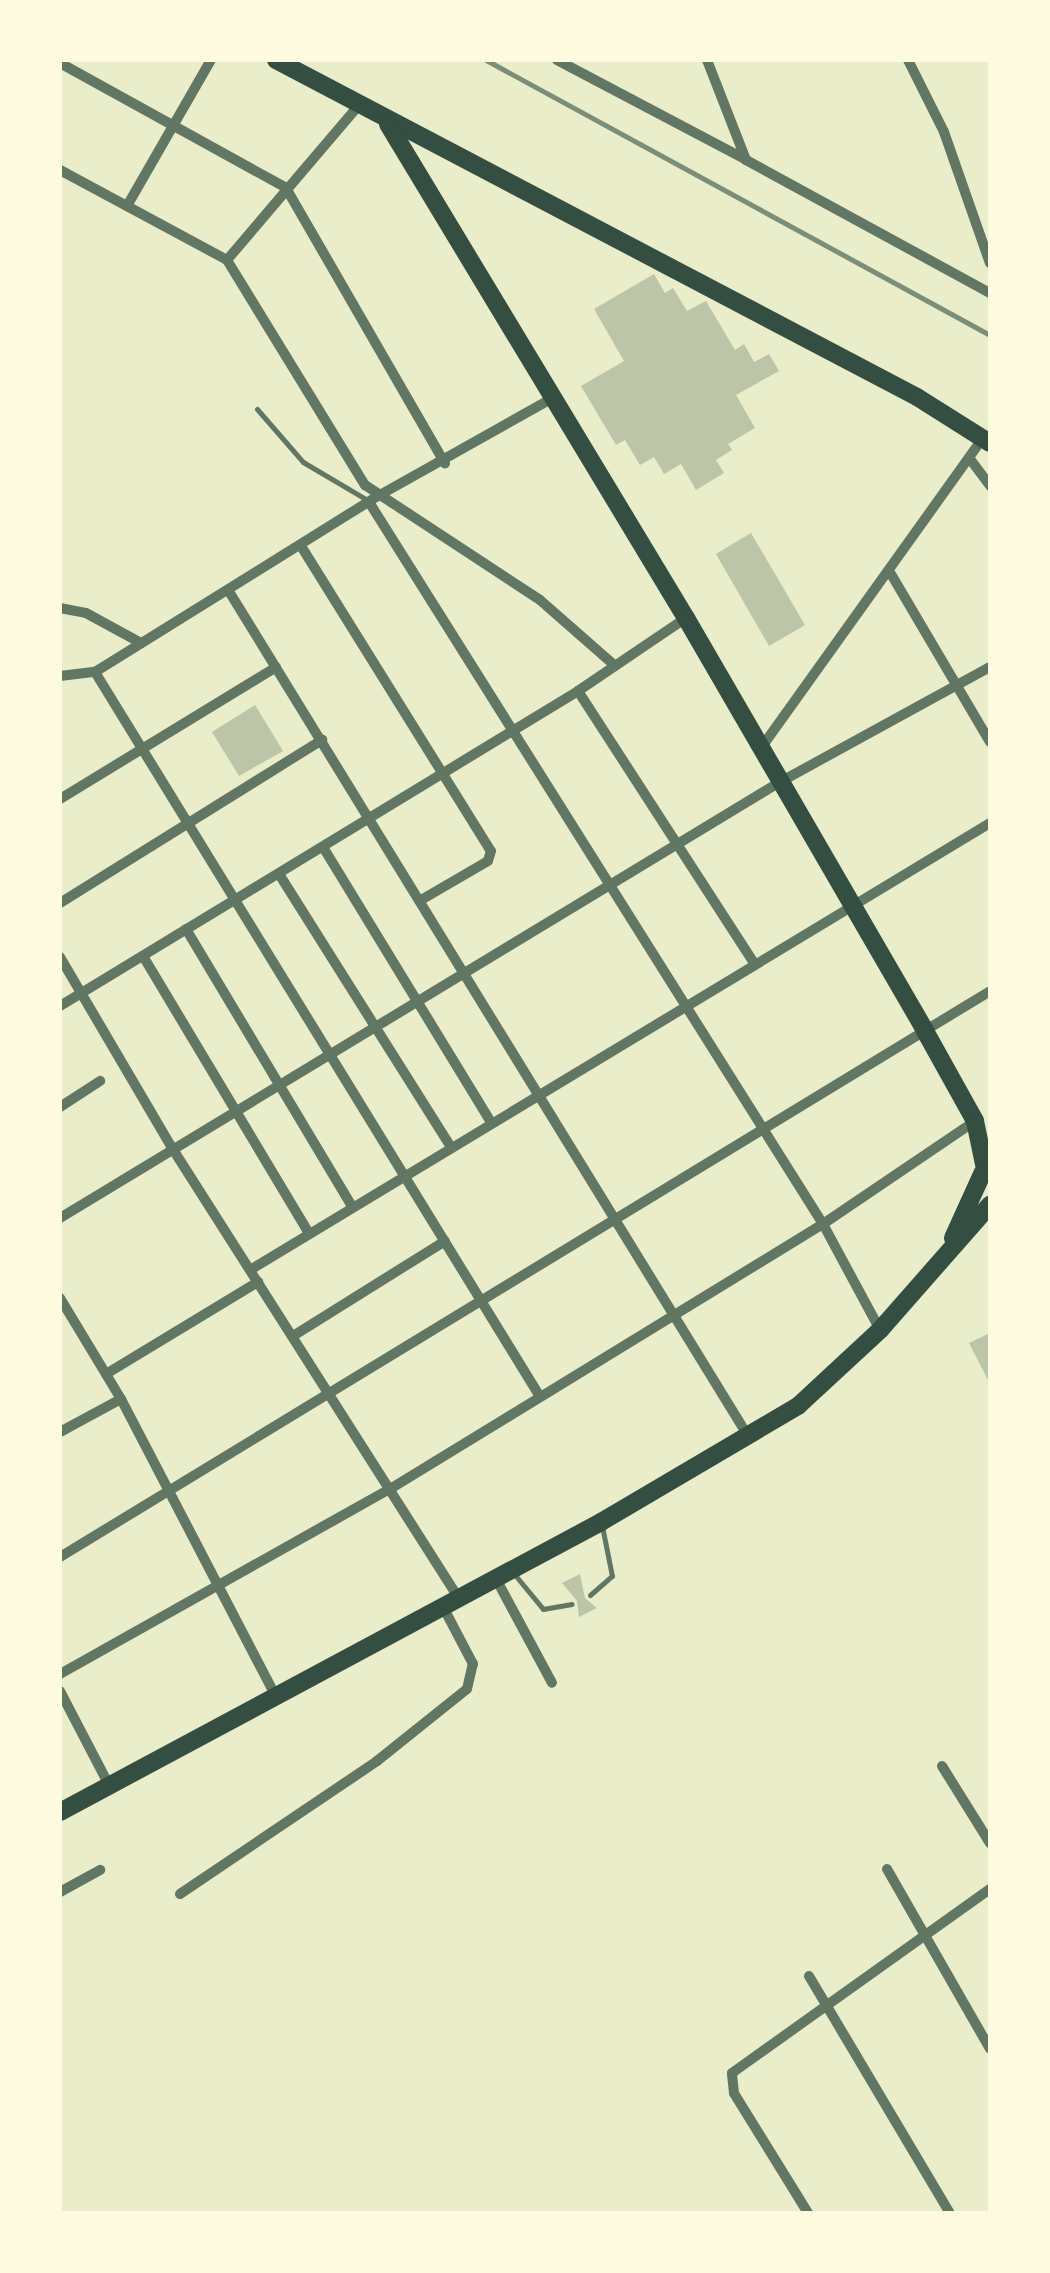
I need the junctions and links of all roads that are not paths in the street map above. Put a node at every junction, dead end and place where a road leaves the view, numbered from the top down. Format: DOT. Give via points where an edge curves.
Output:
graph roads {
  1 [pos="211,60"];
  2 [pos="276,60"];
  3 [pos="557,60"];
  4 [pos="707,60"];
  5 [pos="908,60"];
  6 [pos="63,62"];
  7 [pos="60,76"];
  8 [pos="358,106"];
  9 [pos="175,124"];
  10 [pos="388,124"];
  11 [pos="746,160"];
  12 [pos="60,170"];
  13 [pos="286,188"];
  14 [pos="127,206"];
  15 [pos="227,260"];
  16 [pos="990,263"];
  17 [pos="990,292"];
  18 [pos="550,400"];
  19 [pos="257,409"];
  20 [pos="986,440"];
  21 [pos="970,459"];
  22 [pos="444,463"];
  23 [pos="990,486"];
  24 [pos="374,499"];
  25 [pos="301,546"];
  26 [pos="891,574"];
  27 [pos="230,592"];
  28 [pos="60,608"];
  29 [pos="686,618"];
  30 [pos="141,644"];
  31 [pos="613,664"];
  32 [pos="276,667"];
  33 [pos="990,667"];
  34 [pos="95,672"];
  35 [pos="60,676"];
  36 [pos="958,684"];
  37 [pos="578,691"];
  38 [pos="514,726"];
  39 [pos="322,740"];
  40 [pos="990,742"];
  41 [pos="761,749"];
  42 [pos="142,750"];
  43 [pos="444,770"];
  44 [pos="780,782"];
  45 [pos="60,783"];
  46 [pos="64,797"];
  47 [pos="370,818"];
  48 [pos="990,823"];
  49 [pos="191,826"];
  50 [pos="680,842"];
  51 [pos="323,847"];
  52 [pos="278,874"];
  53 [pos="613,888"];
  54 [pos="236,900"];
  55 [pos="422,900"];
  56 [pos="60,904"];
  57 [pos="853,906"];
  58 [pos="186,929"];
  59 [pos="142,956"];
  60 [pos="60,958"];
  61 [pos="754,963"];
  62 [pos="468,975"];
  63 [pos="990,991"];
  64 [pos="82,992"];
  65 [pos="419,1005"];
  66 [pos="60,1006"];
  67 [pos="684,1006"];
  68 [pos="378,1030"];
  69 [pos="925,1031"];
  70 [pos="335,1057"];
  71 [pos="100,1081"];
  72 [pos="284,1085"];
  73 [pos="539,1093"];
  74 [pos="60,1107"];
  75 [pos="240,1112"];
  76 [pos="975,1121"];
  77 [pos="491,1122"];
  78 [pos="763,1130"];
  79 [pos="990,1134"];
  80 [pos="450,1146"];
  81 [pos="174,1152"];
  82 [pos="986,1164"];
  83 [pos="405,1173"];
  84 [pos="990,1194"];
  85 [pos="990,1205"];
  86 [pos="352,1206"];
  87 [pos="60,1218"];
  88 [pos="618,1220"];
  89 [pos="823,1224"];
  90 [pos="309,1233"];
  91 [pos="445,1241"];
  92 [pos="951,1243"];
  93 [pos="250,1270"];
  94 [pos="258,1282"];
  95 [pos="482,1302"];
  96 [pos="61,1304"];
  97 [pos="676,1315"];
  98 [pos="880,1330"];
  99 [pos="292,1336"];
  100 [pos="106,1374"];
  101 [pos="539,1395"];
  102 [pos="332,1397"];
  103 [pos="120,1400"];
  104 [pos="60,1432"];
  105 [pos="748,1437"];
  106 [pos="390,1489"];
  107 [pos="168,1494"];
  108 [pos="602,1522"];
  109 [pos="60,1557"];
  110 [pos="503,1572"];
  111 [pos="217,1585"];
  112 [pos="590,1595"];
  113 [pos="449,1599"];
  114 [pos="572,1604"];
  115 [pos="60,1674"];
  116 [pos="552,1683"];
  117 [pos="60,1691"];
  118 [pos="276,1698"];
  119 [pos="942,1766"];
  120 [pos="109,1785"];
  121 [pos="60,1812"];
  122 [pos="990,1843"];
  123 [pos="887,1869"];
  124 [pos="100,1870"];
  125 [pos="990,1889"];
  126 [pos="60,1892"];
  127 [pos="180,1894"];
  128 [pos="922,1934"];
  129 [pos="809,1976"];
  130 [pos="825,2004"];
  131 [pos="990,2049"];
  132 [pos="808,2213"];
  133 [pos="950,2213"];
  1 -- 9 [label="street"];
  2 -- 8 [label="main road"];
  3 -- 11 [label="street"];
  4 -- 11 [label="street"];
  5 -- 16 [label="street" via="944,132"];
  6 -- 7 [label="street"];
  6 -- 9 [label="street"];
  8 -- 10 [label="main road"];
  8 -- 13 [label="street"];
  9 -- 13 [label="street"];
  9 -- 14 [label="street"];
  10 -- 18 [label="main road"];
  10 -- 20 [label="main road"];
  11 -- 17 [label="street"];
  12 -- 14 [label="street"];
  13 -- 15 [label="street"];
  13 -- 22 [label="street"];
  14 -- 15 [label="street"];
  15 -- 24 [label="street"];
  18 -- 22 [label="street"];
  18 -- 29 [label="main road"];
  19 -- 24 [label="lane" via="303,462"];
  20 -- 21 [label="street"];
  21 -- 23 [label="street"];
  21 -- 26 [label="street"];
  22 -- 24 [label="street"];
  24 -- 25 [label="street"];
  24 -- 31 [label="street" via="482,558"];
  24 -- 38 [label="street"];
  25 -- 27 [label="street"];
  25 -- 43 [label="street"];
  26 -- 36 [label="street"];
  26 -- 41 [label="street"];
  27 -- 30 [label="street"];
  27 -- 32 [label="street"];
  28 -- 30 [label="street" via="86,614"];
  29 -- 31 [label="street"];
  29 -- 41 [label="main road"];
  30 -- 34 [label="street"];
  31 -- 37 [label="street"];
  32 -- 39 [label="street"];
  32 -- 42 [label="street"];
  33 -- 36 [label="street"];
  34 -- 35 [label="street"];
  34 -- 42 [label="street"];
  36 -- 40 [label="street"];
  36 -- 44 [label="street"];
  37 -- 38 [label="street"];
  37 -- 50 [label="street"];
  38 -- 43 [label="street"];
  38 -- 53 [label="street"];
  39 -- 47 [label="street"];
  39 -- 49 [label="street"];
  41 -- 44 [label="main road"];
  42 -- 46 [label="street"];
  42 -- 49 [label="street"];
  43 -- 47 [label="street"];
  43 -- 55 [label="street" via="491,851 488,861"];
  44 -- 50 [label="street"];
  44 -- 57 [label="main road"];
  45 -- 46 [label="street"];
  47 -- 51 [label="street"];
  47 -- 55 [label="street"];
  48 -- 57 [label="street"];
  49 -- 54 [label="street"];
  49 -- 56 [label="street"];
  50 -- 53 [label="street"];
  50 -- 61 [label="street"];
  51 -- 52 [label="street"];
  51 -- 65 [label="street"];
  52 -- 54 [label="street"];
  52 -- 68 [label="street"];
  53 -- 62 [label="street"];
  53 -- 67 [label="street"];
  54 -- 58 [label="street"];
  54 -- 70 [label="street"];
  55 -- 62 [label="street"];
  57 -- 61 [label="street"];
  57 -- 69 [label="main road"];
  58 -- 59 [label="street"];
  58 -- 72 [label="street"];
  59 -- 64 [label="street"];
  59 -- 75 [label="street"];
  60 -- 64 [label="street"];
  61 -- 67 [label="street"];
  62 -- 65 [label="street"];
  62 -- 73 [label="street"];
  63 -- 69 [label="street"];
  64 -- 66 [label="street"];
  64 -- 81 [label="street"];
  65 -- 68 [label="street"];
  65 -- 77 [label="street"];
  67 -- 73 [label="street"];
  67 -- 78 [label="street"];
  68 -- 70 [label="street"];
  68 -- 80 [label="street"];
  69 -- 76 [label="main road"];
  69 -- 78 [label="street"];
  70 -- 72 [label="street"];
  70 -- 83 [label="street"];
  71 -- 74 [label="street"];
  72 -- 75 [label="street"];
  72 -- 86 [label="street"];
  73 -- 77 [label="street"];
  73 -- 88 [label="street"];
  75 -- 81 [label="street"];
  75 -- 90 [label="street"];
  76 -- 79 [label="main road"];
  76 -- 82 [label="main road"];
  76 -- 89 [label="street"];
  77 -- 80 [label="street"];
  78 -- 88 [label="street"];
  78 -- 89 [label="street"];
  80 -- 83 [label="street"];
  81 -- 87 [label="street"];
  81 -- 93 [label="street"];
  82 -- 84 [label="main road"];
  82 -- 92 [label="main road"];
  83 -- 86 [label="street"];
  83 -- 91 [label="street"];
  85 -- 92 [label="main road"];
  86 -- 90 [label="street"];
  88 -- 95 [label="street"];
  88 -- 97 [label="street"];
  89 -- 97 [label="street"];
  89 -- 98 [label="street"];
  90 -- 93 [label="street"];
  91 -- 95 [label="street"];
  91 -- 99 [label="street"];
  92 -- 98 [label="main road"];
  93 -- 94 [label="street"];
  94 -- 99 [label="street"];
  94 -- 100 [label="street"];
  95 -- 101 [label="street"];
  95 -- 102 [label="street"];
  96 -- 100 [label="street"];
  97 -- 101 [label="street"];
  97 -- 105 [label="street"];
  98 -- 105 [label="main road" via="798,1406"];
  99 -- 102 [label="street"];
  100 -- 103 [label="street"];
  101 -- 106 [label="street"];
  102 -- 106 [label="street"];
  102 -- 107 [label="street"];
  103 -- 104 [label="street"];
  103 -- 107 [label="street"];
  105 -- 108 [label="main road"];
  106 -- 111 [label="street"];
  106 -- 113 [label="street"];
  107 -- 109 [label="street"];
  107 -- 111 [label="street"];
  108 -- 110 [label="main road"];
  108 -- 112 [label="lane" via="612,1576"];
  110 -- 113 [label="main road"];
  110 -- 114 [label="lane" via="543,1609"];
  110 -- 116 [label="street"];
  111 -- 115 [label="street"];
  111 -- 118 [label="street"];
  113 -- 118 [label="main road"];
  113 -- 127 [label="street" via="473,1664 467,1689 377,1761"];
  117 -- 120 [label="street"];
  118 -- 120 [label="main road"];
  119 -- 122 [label="street"];
  120 -- 121 [label="main road"];
  123 -- 128 [label="street"];
  124 -- 126 [label="street"];
  125 -- 128 [label="street"];
  128 -- 130 [label="street"];
  128 -- 131 [label="street"];
  129 -- 130 [label="street"];
  130 -- 132 [label="street" via="738,2065 730,2081"];
  130 -- 133 [label="street"];
}
